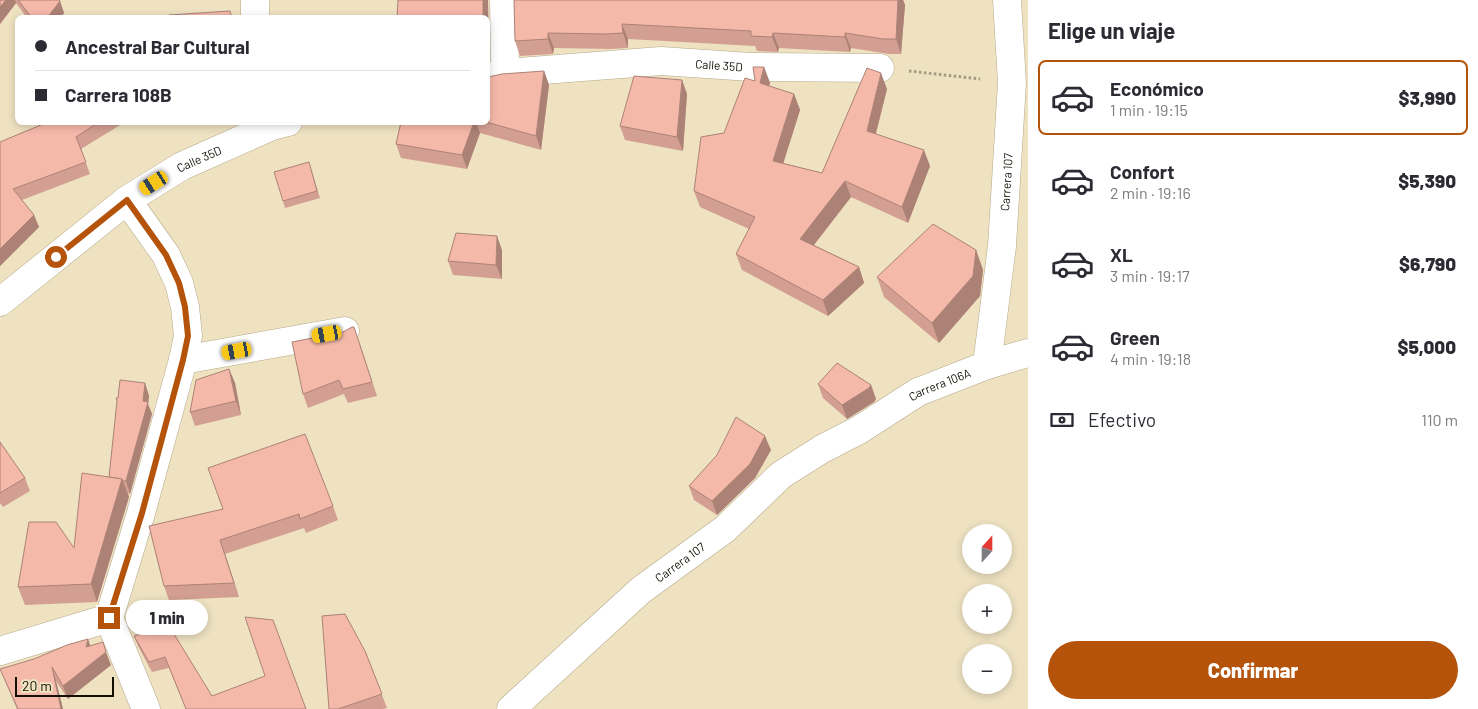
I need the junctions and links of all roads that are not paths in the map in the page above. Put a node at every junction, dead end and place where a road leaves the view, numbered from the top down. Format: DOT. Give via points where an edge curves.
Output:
graph roads {
  1 [pos="255,0"];
  2 [pos="504,0"];
  3 [pos="1007,0"];
  4 [pos="255,15"];
  5 [pos="880,68"];
  6 [pos="496,75"];
  7 [pos="276,125"];
  8 [pos="127,200"];
  9 [pos="0,302"];
  10 [pos="345,331"];
  11 [pos="1028,353"];
  12 [pos="183,360"];
  13 [pos="987,365"];
  14 [pos="859,430"];
  15 [pos="109,618"];
  16 [pos="0,651"];
  17 [pos="146,709"];
  18 [pos="511,709"];
  1 -- 4 [label="street"];
  2 -- 6 [label="street"];
  3 -- 13 [label="street, Carrera 107" via="1012,83 1002,246"];
  5 -- 6 [label="street, Calle 35D" via="751,68 661,61"];
  7 -- 8 [label="street, Calle 35D" via="182,166"];
  8 -- 9 [label="street, Calle 35D"];
  8 -- 12 [label="street" via="166,255 179,283 188,336"];
  10 -- 12 [label="street"];
  11 -- 13 [label="street, Carrera 106A"];
  12 -- 15 [label="street" via="142,513"];
  13 -- 14 [label="street, Carrera 106A" via="918,392"];
  14 -- 18 [label="street, Carrera 107" via="781,475 725,529 641,590"];
  15 -- 16 [label="street"];
  15 -- 17 [label="street"];
}
